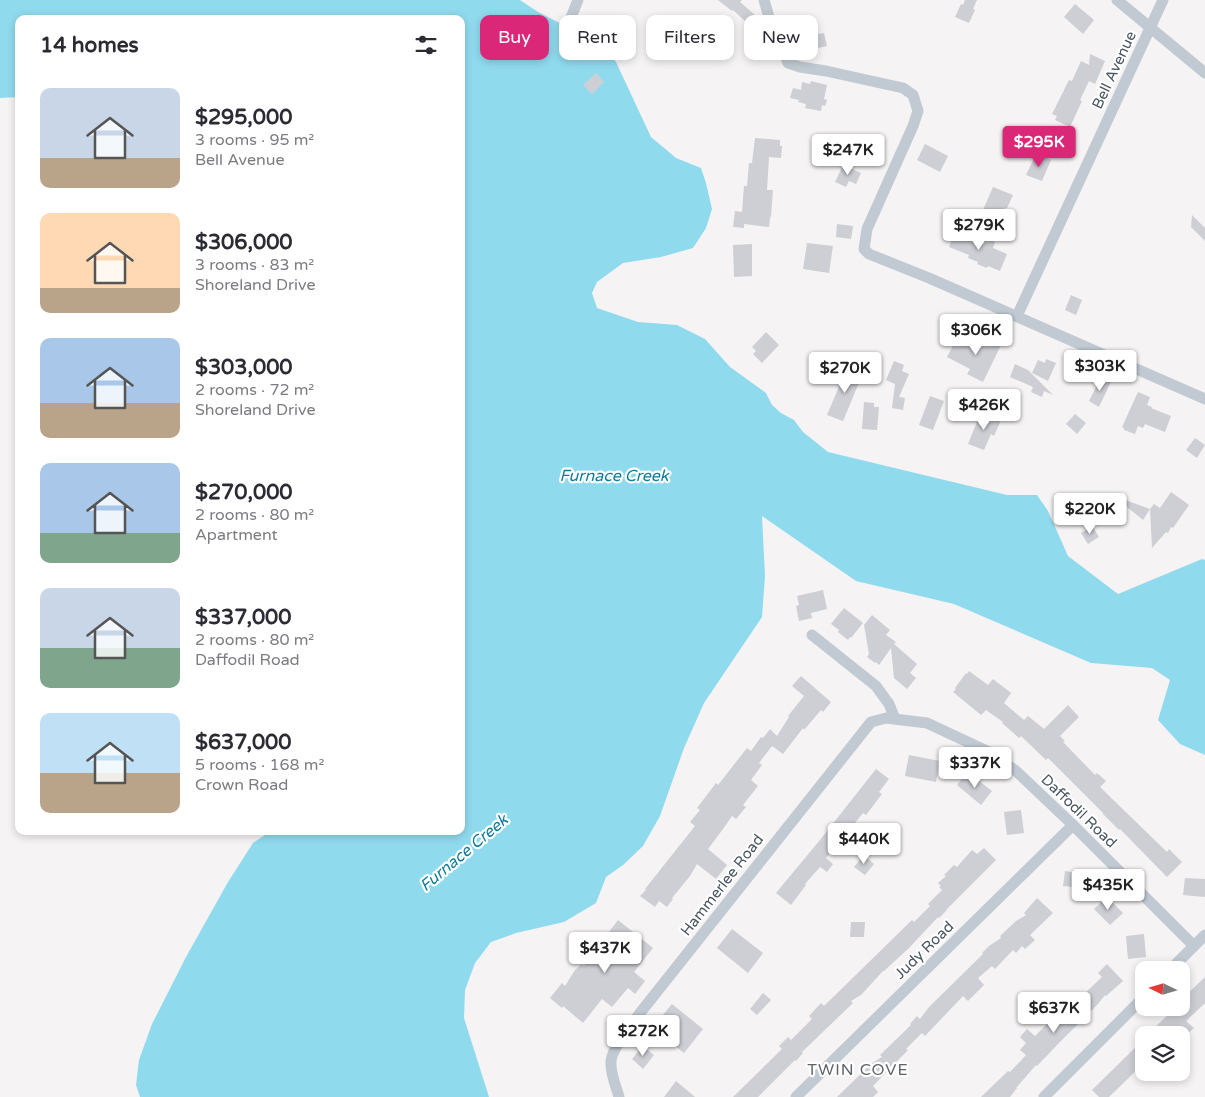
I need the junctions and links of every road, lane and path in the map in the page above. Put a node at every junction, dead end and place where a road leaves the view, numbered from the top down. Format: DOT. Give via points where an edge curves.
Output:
graph roads {
  1 [pos="578,0"];
  2 [pos="764,0"];
  3 [pos="1117,0"];
  4 [pos="1163,0"];
  5 [pos="572,15"];
  6 [pos="1150,27"];
  7 [pos="1205,73"];
  8 [pos="1017,316"];
  9 [pos="1205,399"];
  10 [pos="812,635"];
  11 [pos="895,719"];
  12 [pos="1073,825"];
  13 [pos="1205,935"];
  14 [pos="1194,946"];
  15 [pos="1179,961"];
  16 [pos="1135,1006"];
  17 [pos="619,1097"];
  18 [pos="796,1097"];
  19 [pos="1044,1097"];
  1 -- 5 [label="street"];
  2 -- 8 [label="street" via="788,63 903,88 913,94 918,111 867,229 864,249 869,254"];
  3 -- 6 [label="street"];
  4 -- 6 [label="street, Bell Avenue"];
  6 -- 7 [label="street"];
  6 -- 8 [label="street, Bell Avenue"];
  8 -- 9 [label="street"];
  10 -- 11 [label="street" via="876,686"];
  11 -- 12 [label="street, Daffodil Road" via="927,724 989,752 1016,771"];
  11 -- 17 [label="street, Hammerlee Road" via="871,722 640,1013 611,1060"];
  12 -- 14 [label="street, Daffodil Road"];
  12 -- 18 [label="street, Judy Road"];
  13 -- 14 [label="street"];
  14 -- 15 [label="street"];
  16 -- 19 [label="street"];
}
